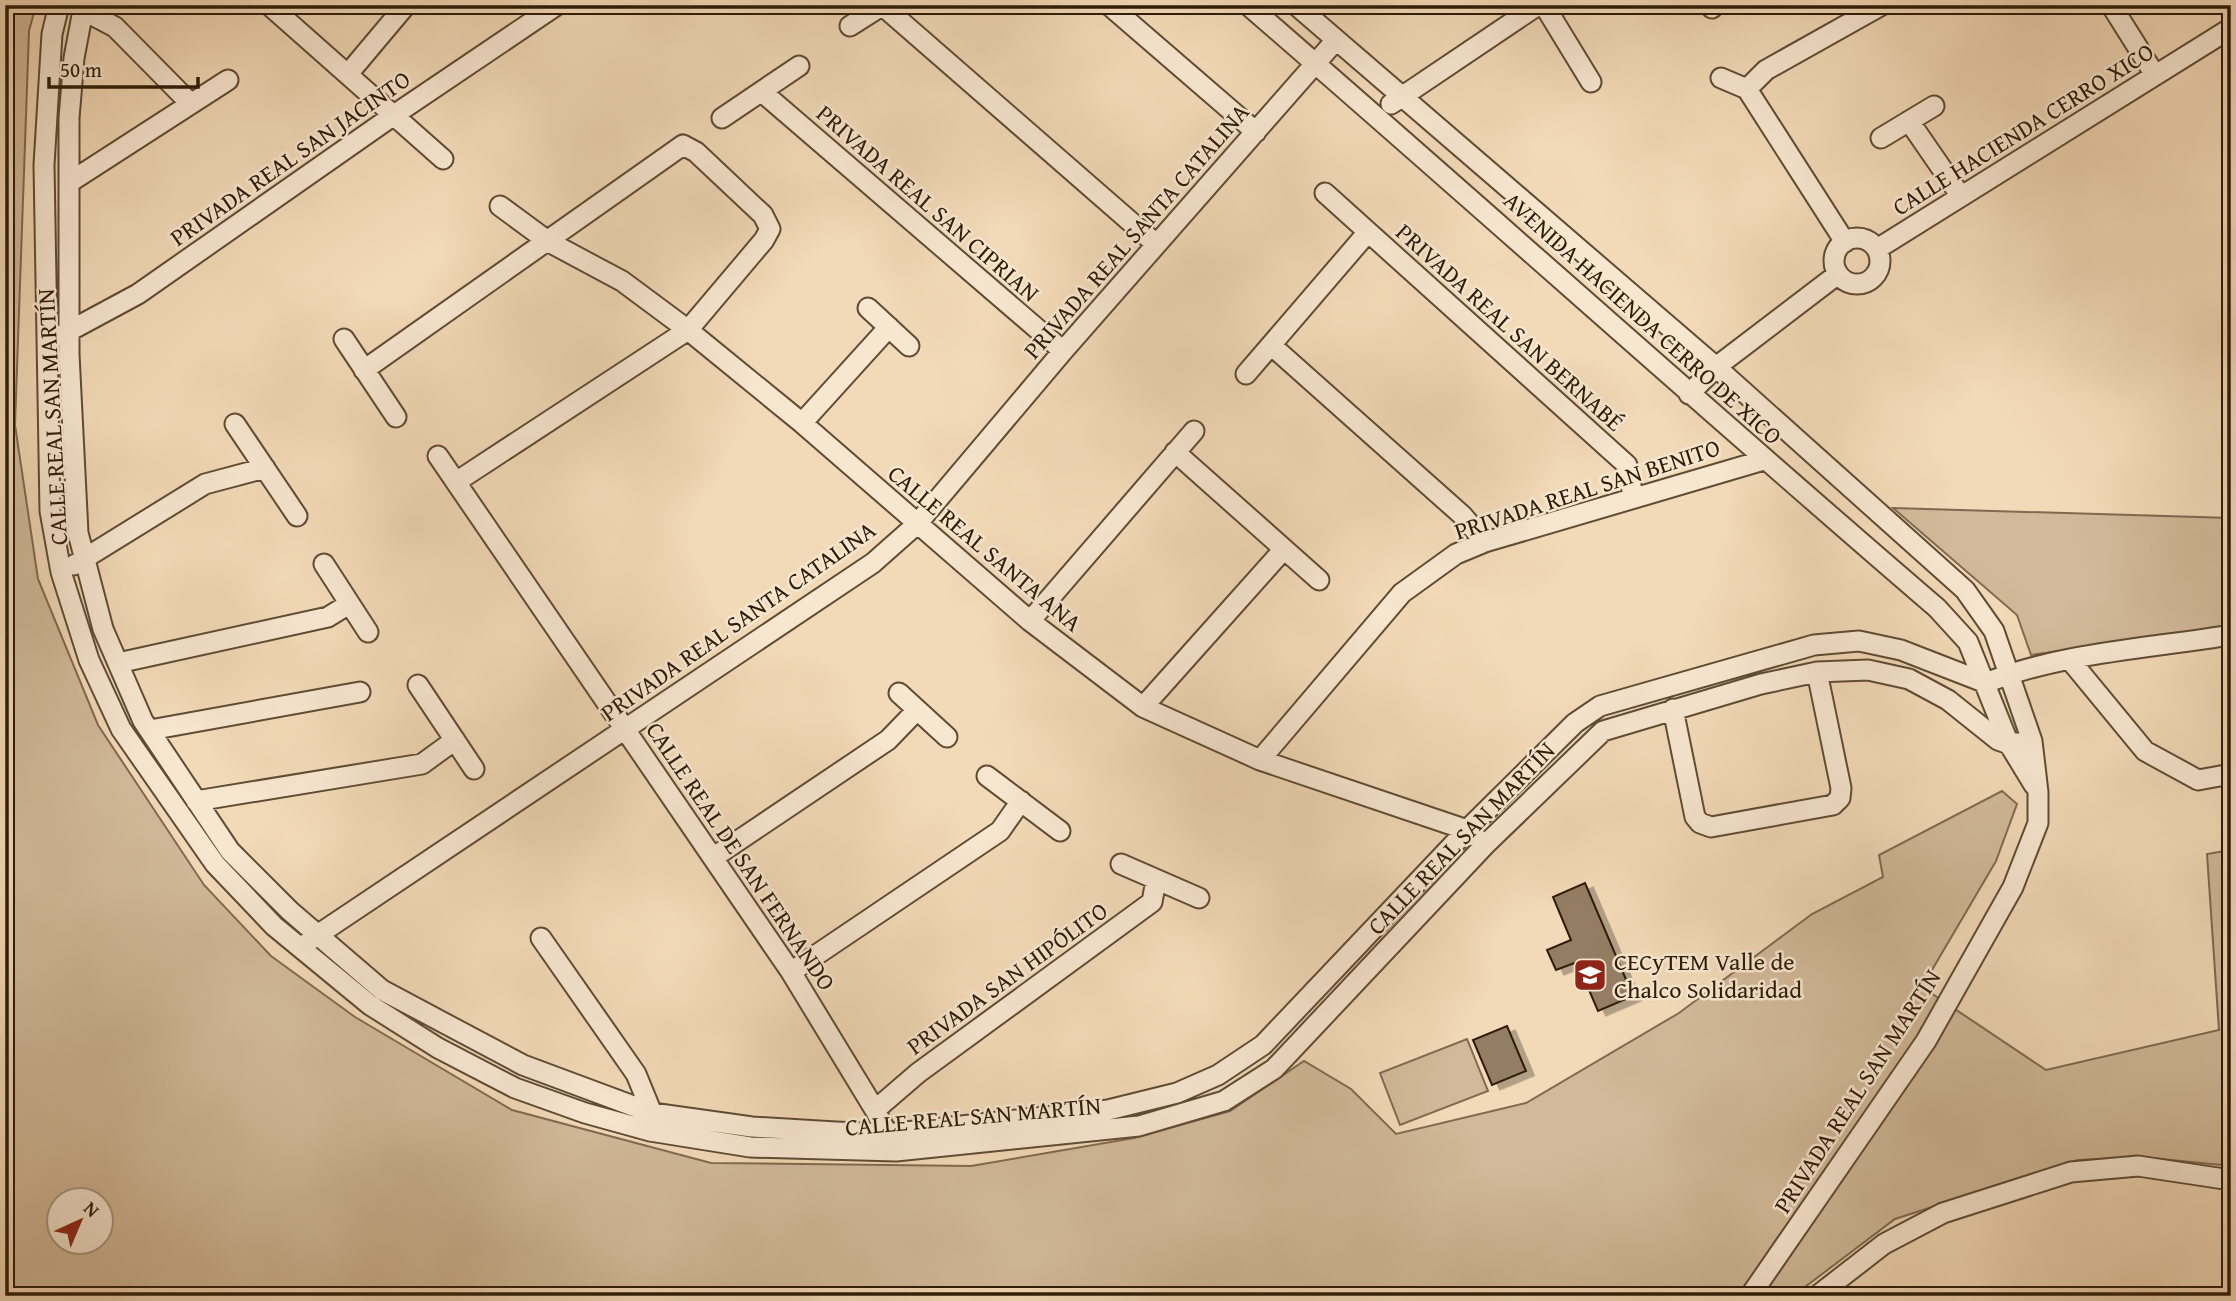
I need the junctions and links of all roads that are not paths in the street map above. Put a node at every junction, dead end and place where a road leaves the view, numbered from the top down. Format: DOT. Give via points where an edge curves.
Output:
graph roads {
  1 [pos="59,5"];
  2 [pos="269,5"];
  3 [pos="407,5"];
  4 [pos="557,5"];
  5 [pos="883,5"];
  6 [pos="1109,5"];
  7 [pos="1248,5"];
  8 [pos="1296,5"];
  9 [pos="1538,5"];
  10 [pos="1544,5"];
  11 [pos="1882,5"];
  12 [pos="2111,5"];
  13 [pos="83,8"];
  14 [pos="850,26"];
  15 [pos="2231,28"];
  16 [pos="1336,40"];
  17 [pos="1316,64"];
  18 [pos="799,66"];
  19 [pos="348,74"];
  20 [pos="2155,75"];
  21 [pos="1721,78"];
  22 [pos="228,80"];
  23 [pos="1591,82"];
  24 [pos="1747,89"];
  25 [pos="762,92"];
  26 [pos="1399,96"];
  27 [pos="191,104"];
  28 [pos="1934,106"];
  29 [pos="394,115"];
  30 [pos="1379,116"];
  31 [pos="722,118"];
  32 [pos="1909,121"];
  33 [pos="1256,132"];
  34 [pos="1881,138"];
  35 [pos="443,159"];
  36 [pos="70,183"];
  37 [pos="1325,193"];
  38 [pos="1959,195"];
  39 [pos="500,206"];
  40 [pos="1368,232"];
  41 [pos="549,242"];
  42 [pos="1845,242"];
  43 [pos="1156,244"];
  44 [pos="1877,249"];
  45 [pos="1838,274"];
  46 [pos="868,308"];
  47 [pos="889,327"];
  48 [pos="688,330"];
  49 [pos="69,332"];
  50 [pos="344,339"];
  51 [pos="46,342"];
  52 [pos="1271,345"];
  53 [pos="909,346"];
  54 [pos="1063,351"];
  55 [pos="1716,367"];
  56 [pos="364,370"];
  57 [pos="1246,374"];
  58 [pos="1689,394"];
  59 [pos="396,417"];
  60 [pos="235,424"];
  61 [pos="803,424"];
  62 [pos="1194,431"];
  63 [pos="1175,452"];
  64 [pos="438,456"];
  65 [pos="1764,460"];
  66 [pos="265,468"];
  67 [pos="456,482"];
  68 [pos="1633,496"];
  69 [pos="297,516"];
  70 [pos="917,524"];
  71 [pos="1485,542"];
  72 [pos="1284,549"];
  73 [pos="85,559"];
  74 [pos="324,564"];
  75 [pos="61,572"];
  76 [pos="1320,580"];
  77 [pos="349,604"];
  78 [pos="1031,621"];
  79 [pos="368,632"];
  80 [pos="2231,635"];
  81 [pos="2070,660"];
  82 [pos="118,663"];
  83 [pos="1817,672"];
  84 [pos="2010,673"];
  85 [pos="1986,682"];
  86 [pos="418,685"];
  87 [pos="360,692"];
  88 [pos="900,693"];
  89 [pos="1143,707"];
  90 [pos="1673,709"];
  91 [pos="917,710"];
  92 [pos="626,728"];
  93 [pos="150,730"];
  94 [pos="947,737"];
  95 [pos="455,740"];
  96 [pos="2032,741"];
  97 [pos="2009,744"];
  98 [pos="1260,760"];
  99 [pos="474,769"];
  100 [pos="2231,774"];
  101 [pos="987,776"];
  102 [pos="2038,792"];
  103 [pos="196,801"];
  104 [pos="1021,801"];
  105 [pos="1467,830"];
  106 [pos="1060,831"];
  107 [pos="1485,845"];
  108 [pos="714,857"];
  109 [pos="1121,864"];
  110 [pos="1156,880"];
  111 [pos="1199,898"];
  112 [pos="317,934"];
  113 [pos="541,938"];
  114 [pos="298,949"];
  115 [pos="791,972"];
  116 [pos="876,1110"];
  117 [pos="652,1113"];
  118 [pos="887,1134"];
  119 [pos="896,1151"];
  120 [pos="2231,1180"];
  121 [pos="1753,1295"];
  122 [pos="1817,1296"];
  1 -- 51 [label="street, CALLE REAL SAN MARTÍN" via="52,34 44,165"];
  2 -- 19 [label="street"];
  3 -- 19 [label="street"];
  4 -- 29 [label="street, PRIVADA REAL SAN JACINTO"];
  5 -- 14 [label="street"];
  5 -- 43 [label="street"];
  6 -- 33 [label="street"];
  7 -- 17 [label="street, AVENIDA HACIENDA CERRO DE XICO"];
  8 -- 16 [label="street, AVENIDA HACIENDA CERRO DE XICO"];
  9 -- 26 [label="street"];
  10 -- 23 [label="street"];
  11 -- 24 [label="street" via="1766,70"];
  12 -- 20 [label="street"];
  13 -- 27 [label="street" via="115,27"];
  13 -- 36 [label="street, CALLE REAL SAN MARTÍN" via="70,106"];
  15 -- 20 [label="street, CALLE HACIENDA CERRO XICO"];
  16 -- 17 [label="street, PRIVADA REAL SANTA CATALINA"];
  16 -- 26 [label="street, AVENIDA HACIENDA CERRO DE XICO"];
  17 -- 30 [label="street, AVENIDA HACIENDA CERRO DE XICO"];
  17 -- 33 [label="street, PRIVADA REAL SANTA CATALINA"];
  18 -- 25 [label="street"];
  19 -- 29 [label="street"];
  20 -- 38 [label="street, CALLE HACIENDA CERRO XICO"];
  21 -- 24 [label="street"];
  22 -- 27 [label="street"];
  24 -- 42 [label="street"];
  25 -- 31 [label="street"];
  25 -- 54 [label="street, PRIVADA REAL SAN CIPRIAN"];
  26 -- 30 [label="street"];
  26 -- 55 [label="street, AVENIDA HACIENDA CERRO DE XICO"];
  27 -- 36 [label="street"];
  28 -- 32 [label="street"];
  29 -- 35 [label="street"];
  29 -- 49 [label="street, PRIVADA REAL SAN JACINTO" via="138,294"];
  30 -- 58 [label="street, AVENIDA HACIENDA CERRO DE XICO"];
  32 -- 34 [label="street"];
  32 -- 38 [label="street"];
  33 -- 43 [label="street, PRIVADA REAL SANTA CATALINA"];
  36 -- 49 [label="street, CALLE REAL SAN MARTÍN"];
  37 -- 40 [label="street, PRIVADA REAL SAN BERNABÉ"];
  38 -- 44 [label="street, CALLE HACIENDA CERRO XICO"];
  39 -- 41 [label="street, CALLE REAL SANTA ANA"];
  40 -- 52 [label="street, PRIVADA REAL SAN BERNABÉ"];
  40 -- 68 [label="street, PRIVADA REAL SAN BERNABÉ" via="1627,465"];
  41 -- 48 [label="street, CALLE REAL SANTA ANA" via="622,281"];
  41 -- 48 [label="street" via="666,154 684,145 696,152 763,215 769,229"];
  41 -- 56 [label="street"];
  42 -- 44 [label="street" via="1862,239"];
  42 -- 45 [label="street" via="1835,256"];
  43 -- 54 [label="street, PRIVADA REAL SANTA CATALINA"];
  44 -- 45 [label="street" via="1880,266 1870,281 1852,284"];
  45 -- 55 [label="street"];
  46 -- 47 [label="street"];
  47 -- 53 [label="street"];
  47 -- 61 [label="street"];
  48 -- 61 [label="street, CALLE REAL SANTA ANA"];
  48 -- 67 [label="street"];
  49 -- 51 [label="street, PRIVADA REAL SAN JACINTO"];
  49 -- 73 [label="street, CALLE REAL SAN MARTÍN" via="78,533"];
  50 -- 56 [label="street"];
  51 -- 75 [label="street, CALLE REAL SAN MARTÍN" via="50,511"];
  52 -- 57 [label="street, PRIVADA REAL SAN BERNABÉ"];
  52 -- 71 [label="street" via="1462,515"];
  54 -- 70 [label="street, PRIVADA REAL SANTA CATALINA"];
  55 -- 58 [label="street"];
  55 -- 84 [label="street, AVENIDA HACIENDA CERRO DE XICO" via="1965,590 1994,631"];
  56 -- 59 [label="street"];
  58 -- 65 [label="street, AVENIDA HACIENDA CERRO DE XICO"];
  60 -- 66 [label="street"];
  61 -- 70 [label="street, CALLE REAL SANTA ANA"];
  62 -- 63 [label="street"];
  63 -- 72 [label="street"];
  63 -- 78 [label="street"];
  64 -- 67 [label="street, CALLE REAL DE SAN FERNANDO"];
  65 -- 68 [label="street, PRIVADA REAL SAN BENITO"];
  65 -- 85 [label="street, AVENIDA HACIENDA CERRO DE XICO" via="1937,608 1968,642"];
  66 -- 69 [label="street"];
  66 -- 73 [label="street" via="205,484"];
  67 -- 92 [label="street, CALLE REAL DE SAN FERNANDO"];
  68 -- 71 [label="street, PRIVADA REAL SAN BENITO"];
  70 -- 78 [label="street, CALLE REAL SANTA ANA"];
  70 -- 92 [label="street, PRIVADA REAL SANTA CATALINA" via="873,563"];
  71 -- 98 [label="street, PRIVADA REAL SAN BENITO" via="1456,554 1402,593"];
  72 -- 76 [label="street"];
  72 -- 89 [label="street"];
  73 -- 75 [label="street"];
  73 -- 82 [label="street, CALLE REAL SAN MARTÍN" via="103,629"];
  74 -- 77 [label="street"];
  75 -- 114 [label="street, CALLE REAL SAN MARTÍN" via="89,660 121,729 215,864"];
  77 -- 79 [label="street"];
  77 -- 82 [label="street" via="328,617"];
  78 -- 89 [label="street, CALLE REAL SANTA ANA"];
  80 -- 81 [label="street"];
  81 -- 84 [label="street"];
  81 -- 100 [label="street" via="2145,751 2198,779"];
  82 -- 93 [label="street, CALLE REAL SAN MARTÍN"];
  83 -- 90 [label="street, CALLE REAL SAN MARTÍN"];
  83 -- 90 [label="street" via="1840,798 1833,805 1711,827 1700,823"];
  83 -- 97 [label="street, CALLE REAL SAN MARTÍN" via="1868,670 1909,680 1948,700"];
  84 -- 85 [label="street"];
  84 -- 96 [label="street, PRIVADA REAL SAN MARTÍN"];
  85 -- 97 [label="street"];
  85 -- 105 [label="street, CALLE REAL SAN MARTÍN" via="1901,650 1859,641 1814,645 1760,660 1600,706 1575,723"];
  86 -- 95 [label="street"];
  87 -- 93 [label="street"];
  88 -- 91 [label="street"];
  89 -- 98 [label="street, CALLE REAL SANTA ANA"];
  90 -- 107 [label="street, CALLE REAL SAN MARTÍN" via="1603,731"];
  91 -- 94 [label="street"];
  91 -- 108 [label="street" via="888,740"];
  92 -- 108 [label="street, CALLE REAL DE SAN FERNANDO"];
  92 -- 112 [label="street, PRIVADA REAL SANTA CATALINA"];
  93 -- 103 [label="street, CALLE REAL SAN MARTÍN"];
  95 -- 99 [label="street"];
  95 -- 103 [label="street" via="422,764"];
  96 -- 97 [label="street"];
  96 -- 102 [label="street, PRIVADA REAL SAN MARTÍN"];
  97 -- 102 [label="street"];
  98 -- 105 [label="street, CALLE REAL SANTA ANA"];
  101 -- 104 [label="street"];
  102 -- 121 [label="street, PRIVADA REAL SAN MARTÍN" via="2038,823 2013,887 1926,1041"];
  103 -- 112 [label="street, CALLE REAL SAN MARTÍN" via="230,851"];
  104 -- 106 [label="street"];
  104 -- 115 [label="street" via="1000,831"];
  105 -- 107 [label="street, CALLE REAL SANTA ANA"];
  105 -- 118 [label="street, CALLE REAL SAN MARTÍN" via="1264,1045 1218,1075 1177,1093 1108,1110"];
  107 -- 119 [label="street, CALLE REAL SAN MARTÍN" via="1274,1069 1224,1101 1139,1126"];
  108 -- 115 [label="street, CALLE REAL DE SAN FERNANDO"];
  109 -- 110 [label="street"];
  110 -- 111 [label="street"];
  110 -- 116 [label="street, PRIVADA SAN HIPÓLITO" via="1152,902 918,1073"];
  112 -- 114 [label="street, PRIVADA REAL SANTA CATALINA"];
  112 -- 117 [label="street, CALLE REAL SAN MARTÍN" via="382,990 450,1030 523,1066"];
  113 -- 117 [label="street" via="636,1074"];
  114 -- 119 [label="street, CALLE REAL SAN MARTÍN" via="370,1005 438,1048 515,1088 585,1113 650,1131 750,1147"];
  115 -- 116 [label="street, CALLE REAL DE SAN FERNANDO"];
  116 -- 118 [label="street, CALLE REAL DE SAN FERNANDO"];
  117 -- 118 [label="street, CALLE REAL SAN MARTÍN" via="752,1127"];
  118 -- 119 [label="street, CALLE REAL DE SAN FERNANDO"];
  120 -- 122 [label="street" via="2138,1167 2071,1172 1943,1213 1884,1244"];
}
